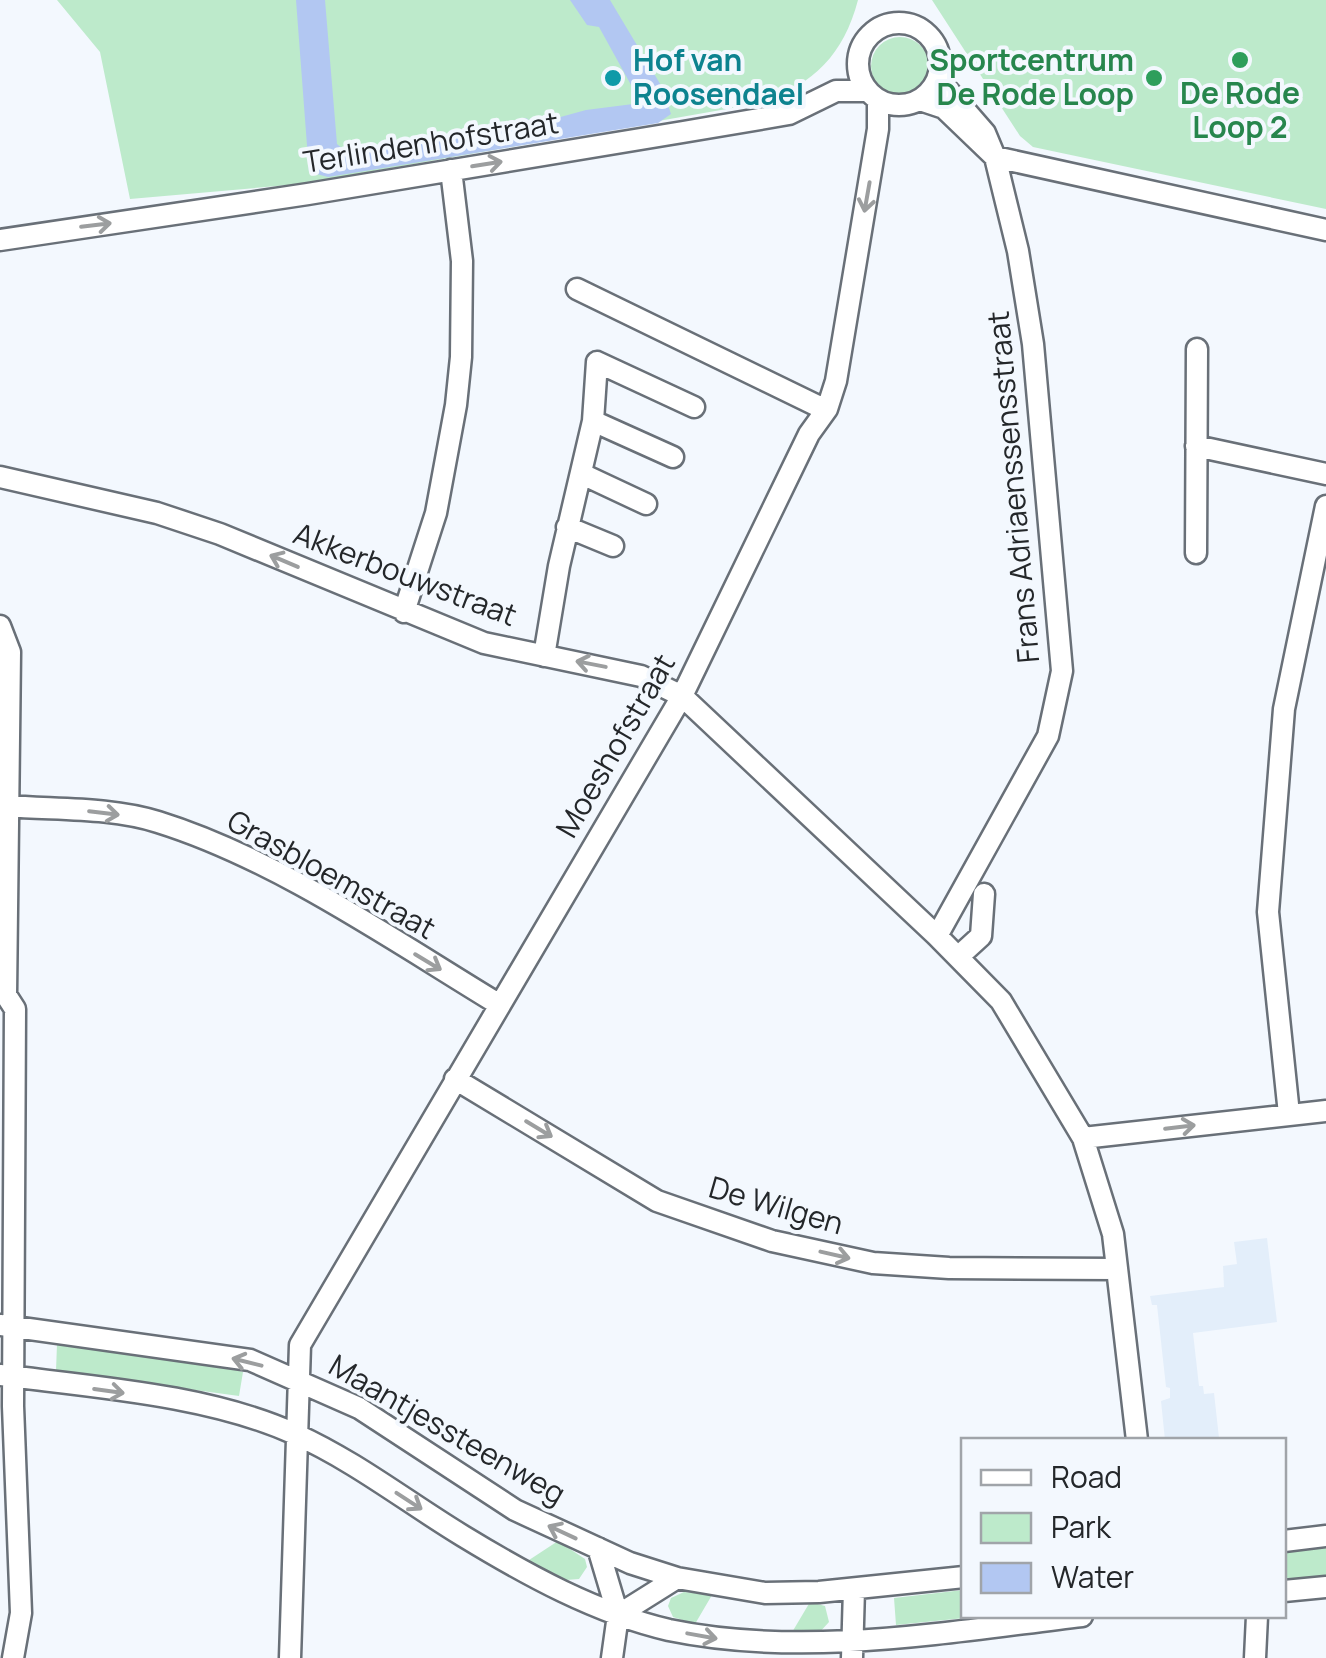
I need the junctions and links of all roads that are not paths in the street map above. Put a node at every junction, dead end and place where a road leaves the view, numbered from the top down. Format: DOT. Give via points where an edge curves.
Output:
graph roads {
  1 [pos="892,0"];
  2 [pos="894,24"];
  3 [pos="938,79"];
  4 [pos="872,96"];
  5 [pos="920,100"];
  6 [pos="995,157"];
  7 [pos="452,170"];
  8 [pos="1326,230"];
  9 [pos="0,240"];
  10 [pos="577,289"];
  11 [pos="1198,349"];
  12 [pos="694,407"];
  13 [pos="826,410"];
  14 [pos="593,421"];
  15 [pos="1196,446"];
  16 [pos="673,457"];
  17 [pos="582,474"];
  18 [pos="1326,474"];
  19 [pos="0,476"];
  20 [pos="646,504"];
  21 [pos="1326,506"];
  22 [pos="568,527"];
  23 [pos="613,546"];
  24 [pos="1196,553"];
  25 [pos="404,612"];
  26 [pos="0,626"];
  27 [pos="544,656"];
  28 [pos="682,696"];
  29 [pos="6,806"];
  30 [pos="984,894"];
  31 [pos="938,936"];
  32 [pos="958,957"];
  33 [pos="3,995"];
  34 [pos="500,1005"];
  35 [pos="455,1080"];
  36 [pos="1326,1111"];
  37 [pos="1289,1114"];
  38 [pos="1083,1138"];
  39 [pos="1116,1269"];
  40 [pos="6,1326"];
  41 [pos="6,1376"];
  42 [pos="299,1380"];
  43 [pos="299,1436"];
  44 [pos="1137,1438"];
  45 [pos="1326,1536"];
  46 [pos="1286,1541"];
  47 [pos="598,1548"];
  48 [pos="961,1577"];
  49 [pos="677,1578"];
  50 [pos="1326,1587"];
  51 [pos="854,1589"];
  52 [pos="1286,1591"];
  53 [pos="618,1614"];
  54 [pos="1069,1618"];
  55 [pos="1257,1618"];
  56 [pos="853,1650"];
  57 [pos="13,1658"];
  58 [pos="290,1658"];
  59 [pos="612,1658"];
  60 [pos="1255,1658"];
  1 -- 2 [label="street"];
  2 -- 3 [label="street" via="910,24 935,44"];
  2 -- 4 [label="street" via="871,34 858,54 857,67"];
  3 -- 5 [label="street"];
  3 -- 6 [label="street, Frans Adriaenssensstraat" via="985,133"];
  4 -- 5 [label="street" via="892,105"];
  7 -- 4 [label="street, Terlindenhofstraat, one-way" via="789,114 836,91"];
  4 -- 13 [label="street, Moeshofstraat, one-way" via="878,129"];
  5 -- 6 [label="street" via="944,108"];
  6 -- 8 [label="street"];
  6 -- 31 [label="street, Frans Adriaenssensstraat" via="1028,305 1062,671 1048,736"];
  9 -- 7 [label="street, Terlindenhofstraat, one-way"];
  7 -- 25 [label="street" via="462,260 456,406 436,513"];
  10 -- 13 [label="street"];
  11 -- 15 [label="street"];
  12 -- 14 [label="street" via="597,362"];
  13 -- 28 [label="street, Moeshofstraat"];
  14 -- 16 [label="street"];
  14 -- 17 [label="street"];
  15 -- 18 [label="street"];
  15 -- 24 [label="street"];
  17 -- 20 [label="street"];
  17 -- 22 [label="street"];
  25 -- 19 [label="street, Akkerbouwstraat, one-way" via="220,534"];
  21 -- 37 [label="street" via="1284,709 1268,912"];
  22 -- 23 [label="street"];
  22 -- 27 [label="street"];
  25 -- 27 [label="street, Akkerbouwstraat" via="484,644"];
  26 -- 29 [label="street" via="10,652"];
  28 -- 27 [label="street, Akkerbouwstraat, one-way" via="641,676"];
  28 -- 31 [label="street, Akkerbouwstraat"];
  28 -- 34 [label="street, Moeshofstraat"];
  29 -- 33 [label="street"];
  29 -- 34 [label="street, Grasbloemstraat, one-way" via="155,821 232,850"];
  30 -- 32 [label="street" via="981,936"];
  31 -- 32 [label="street"];
  32 -- 38 [label="street" via="1002,1001"];
  33 -- 40 [label="street" via="14,1009"];
  34 -- 35 [label="street, Moeshofstraat"];
  35 -- 39 [label="street, De Wilgen, one-way" via="658,1201 772,1241 873,1263"];
  35 -- 42 [label="street, Moeshofstraat" via="300,1345"];
  36 -- 37 [label="street"];
  38 -- 37 [label="street, one-way"];
  38 -- 39 [label="street"];
  39 -- 44 [label="street"];
  40 -- 41 [label="street"];
  42 -- 40 [label="street, Maantjessteenweg, one-way" via="250,1360"];
  41 -- 43 [label="street, one-way" via="216,1406"];
  41 -- 57 [label="street" via="21,1613"];
  42 -- 43 [label="street, Maantjessteenweg"];
  47 -- 42 [label="street, Maantjessteenweg, one-way" via="516,1510 359,1408"];
  43 -- 53 [label="street, one-way" via="545,1582"];
  43 -- 58 [label="street"];
  45 -- 46 [label="street"];
  47 -- 49 [label="street, Maantjessteenweg"];
  47 -- 53 [label="street"];
  48 -- 51 [label="street, Maantjessteenweg"];
  49 -- 51 [label="street, Maantjessteenweg" via="765,1592"];
  49 -- 53 [label="street"];
  50 -- 52 [label="street"];
  51 -- 56 [label="street"];
  53 -- 56 [label="street, one-way" via="748,1644"];
  53 -- 59 [label="street"];
  54 -- 56 [label="street"];
  55 -- 60 [label="street"];
}
